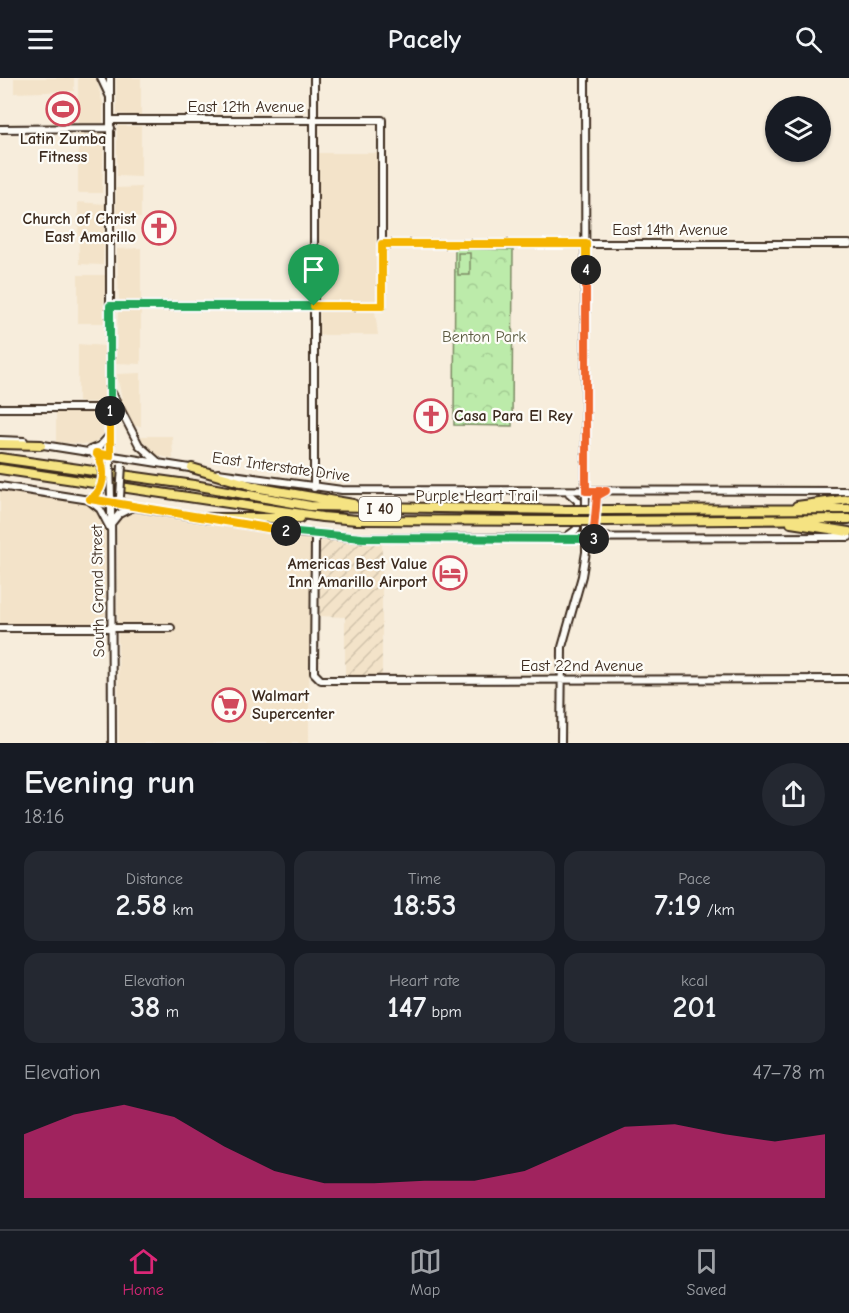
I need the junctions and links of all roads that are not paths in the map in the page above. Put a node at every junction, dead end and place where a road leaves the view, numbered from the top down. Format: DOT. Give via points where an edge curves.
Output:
graph roads {
  1 [pos="101,78"];
  2 [pos="110,78"];
  3 [pos="314,78"];
  4 [pos="585,78"];
  5 [pos="110,99"];
  6 [pos="111,120"];
  7 [pos="314,120"];
  8 [pos="111,128"];
  9 [pos="0,129"];
  10 [pos="382,244"];
  11 [pos="586,244"];
  12 [pos="849,244"];
  13 [pos="110,306"];
  14 [pos="314,306"];
  15 [pos="110,390"];
  16 [pos="0,408"];
  17 [pos="110,408"];
  18 [pos="110,435"];
  19 [pos="0,440"];
  20 [pos="0,444"];
  21 [pos="41,445"];
  22 [pos="84,452"];
  23 [pos="96,453"];
  24 [pos="0,458"];
  25 [pos="110,458"];
  26 [pos="133,459"];
  27 [pos="160,464"];
  28 [pos="192,468"];
  29 [pos="0,469"];
  30 [pos="0,486"];
  31 [pos="314,488"];
  32 [pos="566,491"];
  33 [pos="586,491"];
  34 [pos="606,491"];
  35 [pos="849,491"];
  36 [pos="89,499"];
  37 [pos="849,499"];
  38 [pos="111,501"];
  39 [pos="125,505"];
  40 [pos="136,507"];
  41 [pos="394,509"];
  42 [pos="849,509"];
  43 [pos="777,510"];
  44 [pos="208,518"];
  45 [pos="335,519"];
  46 [pos="849,519"];
  47 [pos="771,520"];
  48 [pos="111,528"];
  49 [pos="849,532"];
  50 [pos="315,535"];
  51 [pos="849,537"];
  52 [pos="565,538"];
  53 [pos="605,538"];
  54 [pos="586,539"];
  55 [pos="171,627"];
  56 [pos="0,628"];
  57 [pos="113,628"];
  58 [pos="561,679"];
  59 [pos="849,679"];
  60 [pos="112,743"];
  61 [pos="561,743"];
  1 -- 5 [label="main road"];
  2 -- 5 [label="main road, South Grand Street"];
  3 -- 7 [label="main road"];
  4 -- 11 [label="main road"];
  5 -- 6 [label="main road, South Grand Street"];
  6 -- 7 [label="main road, East 12th Avenue"];
  6 -- 8 [label="main road, South Grand Street"];
  7 -- 10 [label="main road, East 12th Avenue" via="382,120"];
  7 -- 14 [label="main road"];
  8 -- 9 [label="main road"];
  8 -- 13 [label="main road, South Grand Street"];
  10 -- 11 [label="main road, East 14th Avenue"];
  10 -- 14 [label="main road" via="382,306"];
  11 -- 12 [label="main road, East 14th Avenue"];
  11 -- 33 [label="main road"];
  13 -- 14 [label="main road"];
  13 -- 15 [label="main road, South Grand Street"];
  14 -- 31 [label="main road"];
  15 -- 17 [label="main road, South Grand Street"];
  15 -- 27 [label="main road" via="139,445"];
  16 -- 17 [label="main road"];
  17 -- 18 [label="main road, South Grand Street"];
  18 -- 22 [label="main road" via="100,446"];
  18 -- 25 [label="main road, South Grand Street"];
  19 -- 21 [label="main road, East Interstate Drive"];
  20 -- 21 [label="highway"];
  21 -- 22 [label="main road, East Interstate Drive"];
  22 -- 23 [label="main road, East Interstate Drive"];
  23 -- 25 [label="main road, East Interstate Drive"];
  23 -- 36 [label="main road, bridge" via="102,461 102,488"];
  24 -- 41 [label="highway, Purple Heart Trail / I 40" via="194,485 310,506"];
  25 -- 26 [label="main road, East Interstate Drive"];
  25 -- 38 [label="main road, South Grand Street, bridge"];
  26 -- 27 [label="main road, East Interstate Drive"];
  26 -- 39 [label="main road, bridge" via="122,465 120,497"];
  27 -- 28 [label="main road, East Interstate Drive"];
  28 -- 31 [label="main road, East Interstate Drive"];
  28 -- 41 [label="highway" via="260,488"];
  29 -- 45 [label="highway, Purple Heart Trail / I 40"];
  30 -- 36 [label="main road"];
  31 -- 32 [label="main road, East Interstate Drive"];
  32 -- 33 [label="main road, East Interstate Drive"];
  32 -- 52 [label="main road" via="578,501 577,529"];
  33 -- 34 [label="main road, East Interstate Drive"];
  33 -- 54 [label="main road"];
  34 -- 35 [label="main road, East Interstate Drive"];
  34 -- 53 [label="main road" via="595,501 594,529"];
  36 -- 38 [label="main road"];
  36 -- 48 [label="main road" via="100,508"];
  37 -- 43 [label="highway"];
  38 -- 39 [label="main road"];
  38 -- 48 [label="main road, South Grand Street"];
  39 -- 40 [label="main road"];
  40 -- 44 [label="main road"];
  40 -- 48 [label="main road" via="124,510"];
  41 -- 43 [label="highway, Purple Heart Trail / I 40, bridge"];
  42 -- 43 [label="highway, Purple Heart Trail / I 40"];
  44 -- 45 [label="highway"];
  44 -- 50 [label="main road"];
  45 -- 47 [label="highway, Purple Heart Trail / I 40, bridge"];
  46 -- 47 [label="highway, Purple Heart Trail / I 40"];
  47 -- 49 [label="highway"];
  48 -- 57 [label="main road, South Grand Street"];
  50 -- 52 [label="main road"];
  50 -- 58 [label="main road, East 22nd Avenue" via="316,678"];
  51 -- 53 [label="main road"];
  52 -- 54 [label="main road"];
  53 -- 54 [label="main road"];
  54 -- 58 [label="main road" via="582,576 562,647"];
  55 -- 57 [label="main road"];
  56 -- 57 [label="main road"];
  57 -- 60 [label="main road, South Grand Street"];
  58 -- 59 [label="main road, East 22nd Avenue"];
  58 -- 61 [label="main road"];
}
